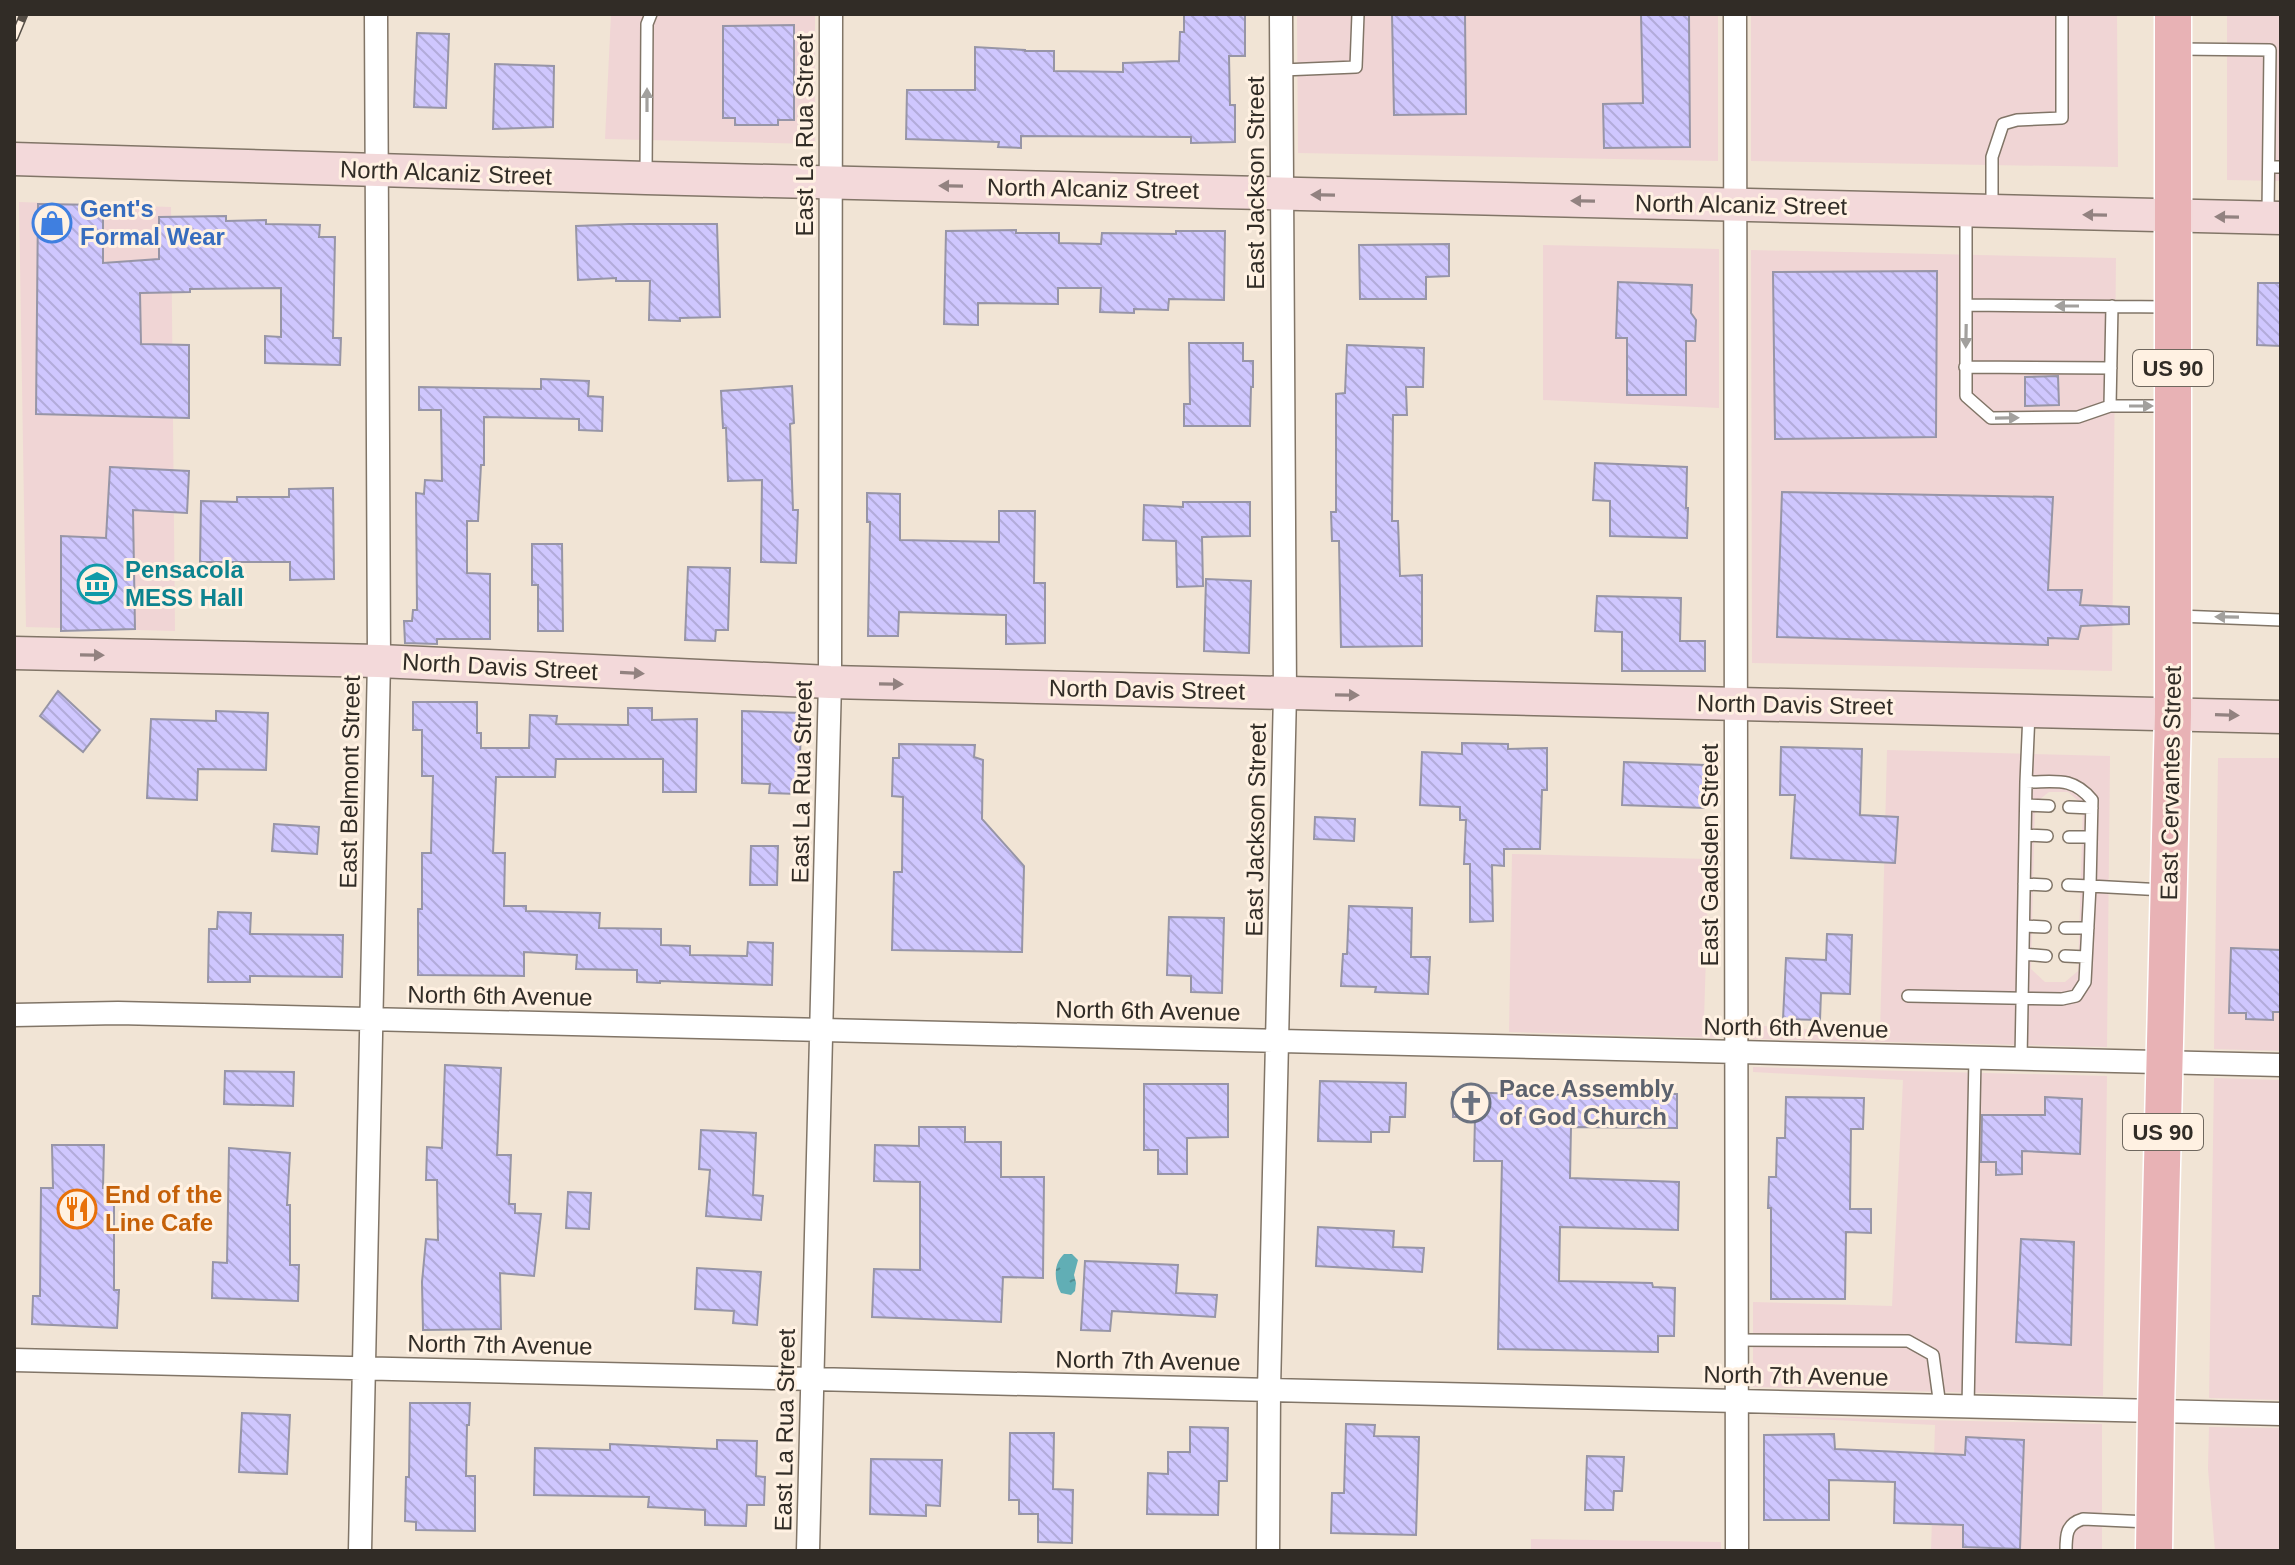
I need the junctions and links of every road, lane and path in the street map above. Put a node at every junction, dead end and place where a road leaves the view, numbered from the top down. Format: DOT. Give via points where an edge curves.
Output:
graph roads {
  1 [pos="376,14"];
  2 [pos="651,14"];
  3 [pos="831,14"];
  4 [pos="1281,14"];
  5 [pos="1358,14"];
  6 [pos="1735,14"];
  7 [pos="2062,14"];
  8 [pos="2174,32"];
  9 [pos="1282,70"];
  10 [pos="14,159"];
  11 [pos="2275,167"];
  12 [pos="377,171"];
  13 [pos="646,178"];
  14 [pos="831,183"];
  15 [pos="1282,194"];
  16 [pos="1735,205"];
  17 [pos="1979,212"];
  18 [pos="2173,217"];
  19 [pos="2274,218"];
  20 [pos="1966,305"];
  21 [pos="2112,306"];
  22 [pos="2173,307"];
  23 [pos="1965,367"];
  24 [pos="2111,368"];
  25 [pos="2110,406"];
  26 [pos="2172,406"];
  27 [pos="2173,616"];
  28 [pos="2281,620"];
  29 [pos="14,653"];
  30 [pos="379,661"];
  31 [pos="830,682"];
  32 [pos="1285,693"];
  33 [pos="1736,703"];
  34 [pos="2029,710"];
  35 [pos="2173,714"];
  36 [pos="2281,717"];
  37 [pos="2026,782"];
  38 [pos="2026,805"];
  39 [pos="2049,806"];
  40 [pos="2069,807"];
  41 [pos="2092,808"];
  42 [pos="2025,835"];
  43 [pos="2047,836"];
  44 [pos="2069,837"];
  45 [pos="2091,837"];
  46 [pos="2024,884"];
  47 [pos="2046,885"];
  48 [pos="2068,885"];
  49 [pos="2090,886"];
  50 [pos="2169,890"];
  51 [pos="2024,926"];
  52 [pos="2045,927"];
  53 [pos="2065,928"];
  54 [pos="2088,928"];
  55 [pos="2023,954"];
  56 [pos="2046,956"];
  57 [pos="2065,956"];
  58 [pos="2086,957"];
  59 [pos="1908,996"];
  60 [pos="2022,997"];
  61 [pos="14,1015"];
  62 [pos="371,1019"];
  63 [pos="822,1030"];
  64 [pos="1278,1040"];
  65 [pos="1736,1053"];
  66 [pos="1975,1058"];
  67 [pos="2021,1059"];
  68 [pos="2165,1062"];
  69 [pos="2281,1065"];
  70 [pos="1737,1340"];
  71 [pos="14,1360"];
  72 [pos="363,1368"];
  73 [pos="812,1379"];
  74 [pos="1269,1390"];
  75 [pos="1737,1401"];
  76 [pos="1940,1406"];
  77 [pos="1968,1407"];
  78 [pos="2156,1411"];
  79 [pos="2281,1414"];
  80 [pos="2154,1537"];
  81 [pos="360,1551"];
  82 [pos="808,1551"];
  83 [pos="1268,1551"];
  84 [pos="1737,1551"];
  85 [pos="2066,1551"];
  1 -- 12 [label="street, East Belmont Street"];
  13 -- 2 [label="lane, one-way"];
  3 -- 14 [label="street, East La Rua Street"];
  4 -- 9 [label="street, East Jackson Street"];
  5 -- 9 [label="lane" via="1356,67"];
  6 -- 16 [label="street, East Gadsden Street"];
  7 -- 17 [label="lane" via="2062,118 2003,124"];
  8 -- 11 [label="lane" via="2270,50"];
  8 -- 18 [label="main road, East Cervantes Street / US 90"];
  9 -- 15 [label="street, East Jackson Street"];
  10 -- 12 [label="main road, North Alcaniz Street"];
  11 -- 19 [label="lane"];
  12 -- 13 [label="main road, North Alcaniz Street"];
  12 -- 30 [label="street, East Belmont Street"];
  13 -- 14 [label="main road, North Alcaniz Street"];
  15 -- 14 [label="main road, North Alcaniz Street, one-way"];
  14 -- 31 [label="street, East La Rua Street"];
  16 -- 15 [label="main road, North Alcaniz Street, one-way"];
  15 -- 32 [label="street, East Jackson Street"];
  16 -- 17 [label="main road, North Alcaniz Street"];
  16 -- 33 [label="street, East Gadsden Street"];
  18 -- 17 [label="main road, North Alcaniz Street, one-way"];
  17 -- 20 [label="lane"];
  19 -- 18 [label="main road, North Alcaniz Street, one-way"];
  18 -- 22 [label="main road, East Cervantes Street / US 90"];
  21 -- 20 [label="lane, one-way"];
  20 -- 23 [label="lane, one-way"];
  21 -- 22 [label="lane"];
  21 -- 24 [label="lane"];
  22 -- 26 [label="main road, East Cervantes Street / US 90"];
  23 -- 24 [label="lane"];
  23 -- 25 [label="lane, one-way" via="1966,396 1991,418 2078,417"];
  24 -- 25 [label="lane"];
  25 -- 26 [label="lane, one-way"];
  26 -- 27 [label="main road, East Cervantes Street / US 90"];
  28 -- 27 [label="lane, one-way"];
  27 -- 35 [label="main road, East Cervantes Street / US 90"];
  29 -- 30 [label="main road, North Davis Street, one-way"];
  30 -- 31 [label="main road, North Davis Street, one-way"];
  30 -- 62 [label="street, East Belmont Street"];
  31 -- 32 [label="main road, North Davis Street, one-way"];
  31 -- 63 [label="street, East La Rua Street"];
  32 -- 33 [label="main road, North Davis Street, one-way"];
  32 -- 64 [label="street, East Jackson Street"];
  33 -- 34 [label="main road, North Davis Street"];
  33 -- 65 [label="street, East Gadsden Street"];
  34 -- 35 [label="main road, North Davis Street"];
  34 -- 37 [label="lane"];
  35 -- 36 [label="main road, North Davis Street, one-way"];
  35 -- 50 [label="main road, East Cervantes Street / US 90"];
  37 -- 38 [label="lane"];
  37 -- 41 [label="lane" via="2081,787"];
  38 -- 39 [label="lane"];
  38 -- 42 [label="lane"];
  40 -- 41 [label="lane"];
  41 -- 45 [label="lane"];
  42 -- 43 [label="lane"];
  42 -- 46 [label="lane"];
  44 -- 45 [label="lane"];
  45 -- 49 [label="lane"];
  46 -- 47 [label="lane"];
  46 -- 51 [label="lane"];
  48 -- 49 [label="lane"];
  49 -- 50 [label="lane"];
  49 -- 54 [label="lane"];
  50 -- 68 [label="main road, East Cervantes Street / US 90"];
  51 -- 52 [label="lane"];
  51 -- 55 [label="lane"];
  53 -- 54 [label="lane"];
  54 -- 58 [label="lane"];
  55 -- 56 [label="lane"];
  55 -- 60 [label="lane"];
  57 -- 58 [label="lane"];
  58 -- 60 [label="lane" via="2085,982 2076,996"];
  59 -- 60 [label="lane"];
  60 -- 67 [label="lane"];
  61 -- 62 [label="street, North 6th Avenue"];
  62 -- 63 [label="street, North 6th Avenue"];
  62 -- 72 [label="street, East Belmont Street"];
  63 -- 64 [label="street, North 6th Avenue"];
  63 -- 73 [label="street, East La Rua Street"];
  64 -- 65 [label="street, North 6th Avenue"];
  64 -- 74 [label="street, East Jackson Street"];
  65 -- 66 [label="street, North 6th Avenue"];
  65 -- 70 [label="street, East Gadsden Street"];
  66 -- 67 [label="street, North 6th Avenue"];
  66 -- 77 [label="lane"];
  67 -- 68 [label="street, North 6th Avenue"];
  68 -- 69 [label="street, North 6th Avenue"];
  68 -- 78 [label="main road, East Cervantes Street / US 90"];
  70 -- 75 [label="street, East Gadsden Street"];
  70 -- 76 [label="lane" via="1908,1341 1933,1355"];
  71 -- 72 [label="street, North 7th Avenue"];
  72 -- 73 [label="street, North 7th Avenue"];
  72 -- 81 [label="street, East Belmont Street"];
  73 -- 74 [label="street, North 7th Avenue"];
  73 -- 82 [label="street, East La Rua Street"];
  74 -- 75 [label="street, North 7th Avenue"];
  74 -- 83 [label="street, East Jackson Street"];
  75 -- 76 [label="street, North 7th Avenue"];
  75 -- 84 [label="street, East Gadsden Street"];
  76 -- 77 [label="street, North 7th Avenue"];
  77 -- 78 [label="street, North 7th Avenue"];
  78 -- 79 [label="street, North 7th Avenue"];
  78 -- 80 [label="main road, East Cervantes Street / US 90"];
  80 -- 85 [label="lane" via="2083,1519 2069,1527"];
}
